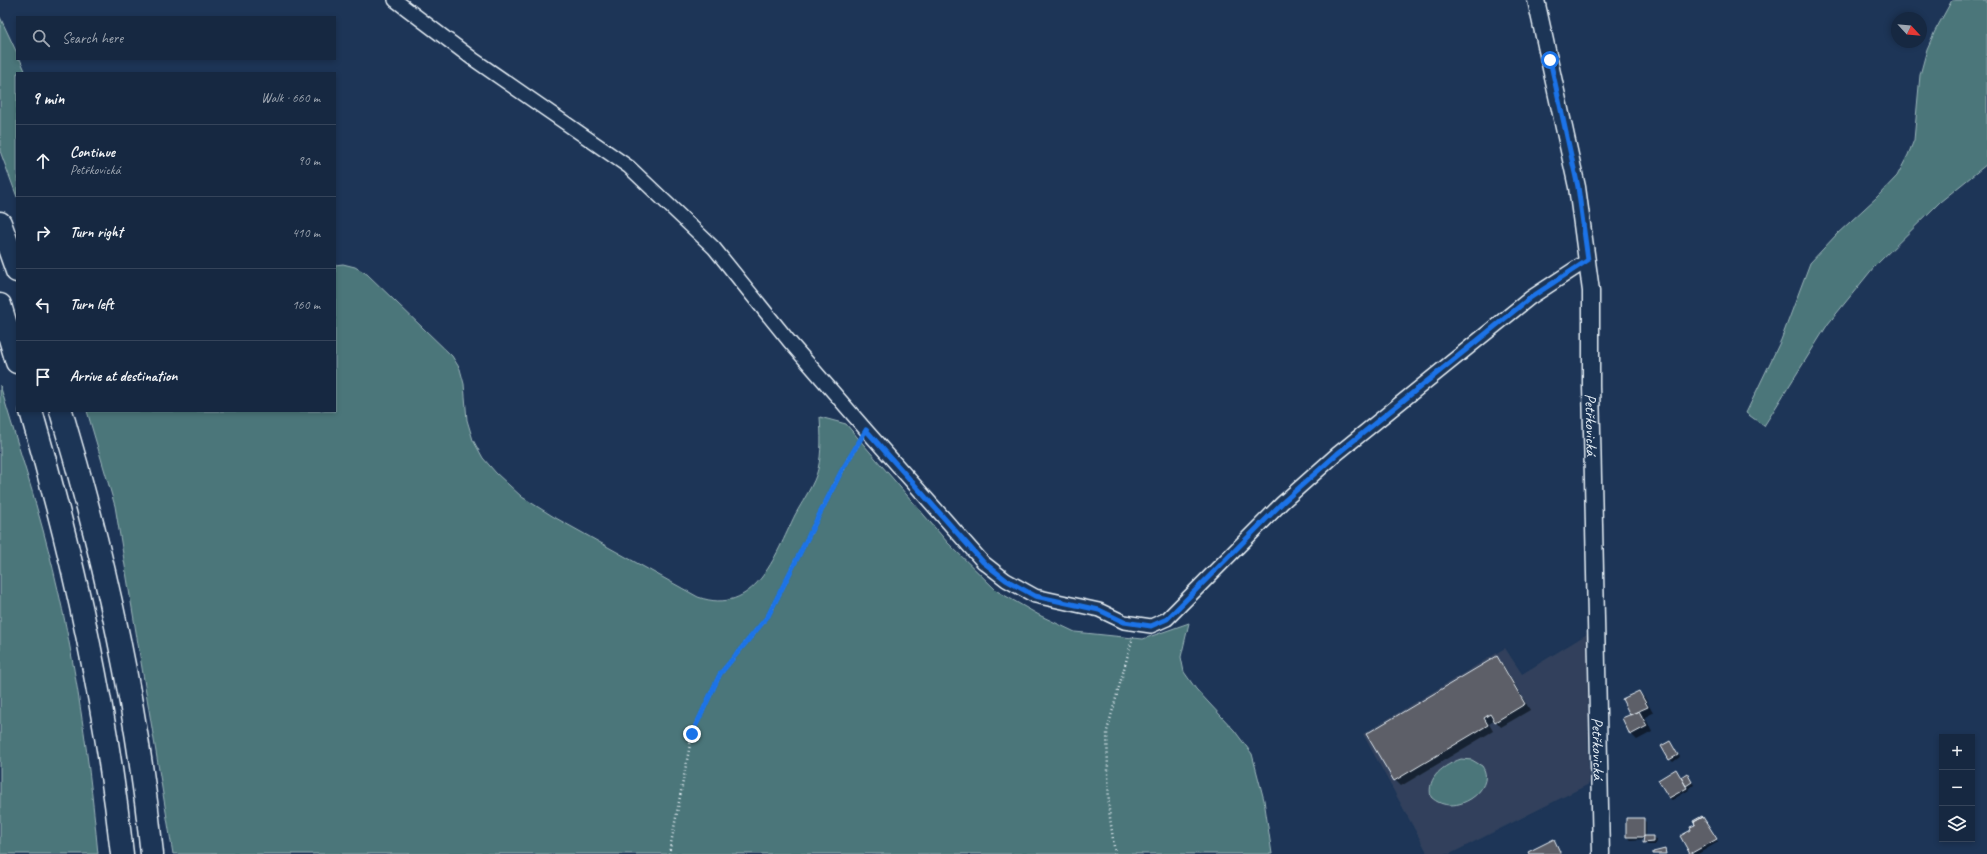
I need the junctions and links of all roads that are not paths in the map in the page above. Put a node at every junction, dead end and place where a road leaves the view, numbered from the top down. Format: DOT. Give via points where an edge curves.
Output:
graph roads {
  1 [pos="395,0"];
  2 [pos="1536,0"];
  3 [pos="0,223"];
  4 [pos="1588,260"];
  5 [pos="16,268"];
  6 [pos="0,305"];
  7 [pos="16,359"];
  8 [pos="31,412"];
  9 [pos="61,412"];
  10 [pos="122,854"];
  11 [pos="152,854"];
  12 [pos="1601,854"];
  1 -- 4 [label="street" via="473,59 629,167 714,248 789,341 983,562 1006,580 1035,596 1099,610 1124,622 1151,626 1167,619 1282,503 1337,454 1530,298"];
  2 -- 4 [label="street, Petřkovická" via="1578,187"];
  3 -- 5 [label="highway"];
  4 -- 12 [label="street, Petřkovická" via="1592,304 1591,385"];
  6 -- 7 [label="highway"];
  8 -- 10 [label="highway" via="80,598 105,726"];
  9 -- 11 [label="highway" via="108,588 133,720"];
}
